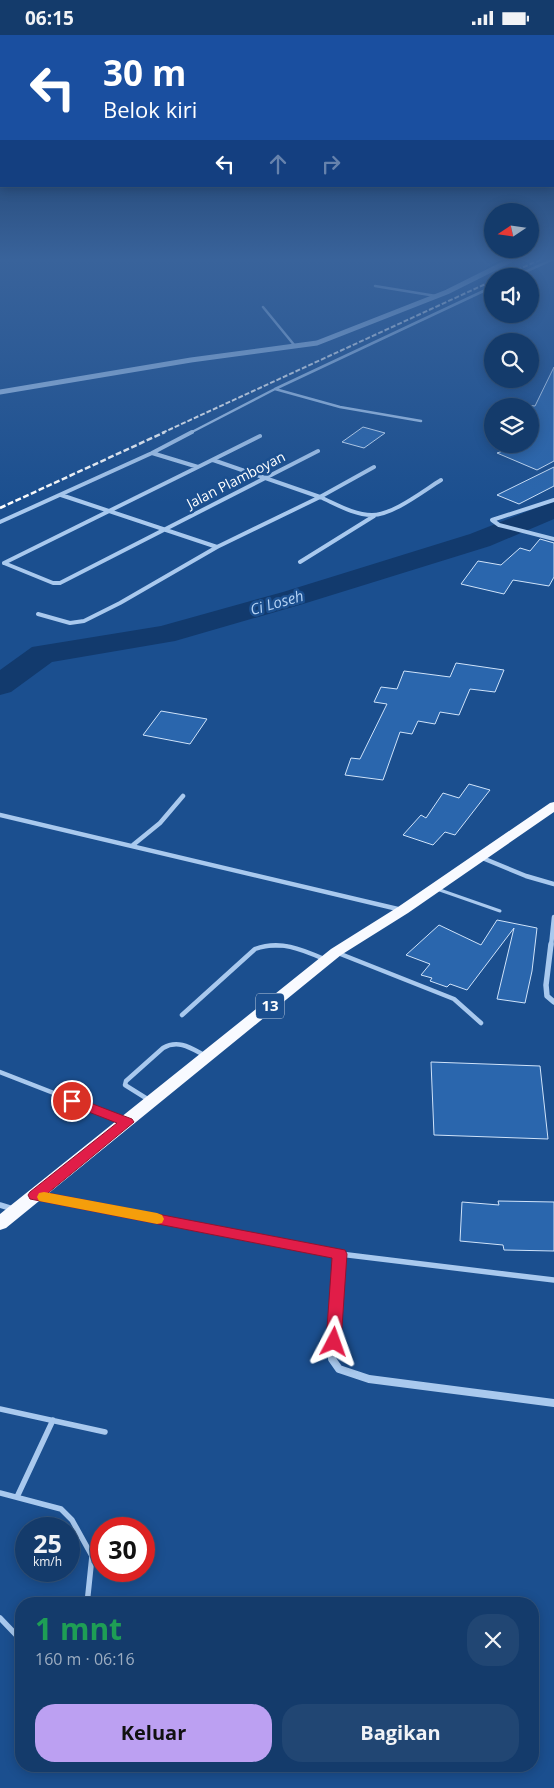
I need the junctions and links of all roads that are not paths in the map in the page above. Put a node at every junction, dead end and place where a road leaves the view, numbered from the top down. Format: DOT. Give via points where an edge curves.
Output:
graph roads {
  1 [pos="289,340"];
  2 [pos="324,340"];
  3 [pos="380,340"];
  4 [pos="295,347"];
  5 [pos="275,389"];
  6 [pos="0,392"];
  7 [pos="421,421"];
  8 [pos="260,436"];
  9 [pos="318,451"];
  10 [pos="152,453"];
  11 [pos="213,460"];
  12 [pos="198,467"];
  13 [pos="374,467"];
  14 [pos="265,477"];
  15 [pos="441,480"];
  16 [pos="60,494"];
  17 [pos="320,497"];
  18 [pos="554,499"];
  19 [pos="110,511"];
  20 [pos="374,515"];
  21 [pos="0,522"];
  22 [pos="164,530"];
  23 [pos="554,539"];
  24 [pos="217,547"];
  25 [pos="300,562"];
  26 [pos="38,614"];
  27 [pos="183,796"];
  28 [pos="554,806"];
  29 [pos="0,815"];
  30 [pos="133,845"];
  31 [pos="480,857"];
  32 [pos="554,884"];
  33 [pos="435,888"];
  34 [pos="403,910"];
  35 [pos="500,911"];
  36 [pos="554,917"];
  37 [pos="331,956"];
  38 [pos="554,1002"];
  39 [pos="182,1015"];
  40 [pos="481,1023"];
  41 [pos="209,1057"];
  42 [pos="0,1072"];
  43 [pos="150,1101"];
  44 [pos="127,1122"];
  45 [pos="35,1195"];
  46 [pos="0,1205"];
  47 [pos="16,1209"];
  48 [pos="0,1223"];
  49 [pos="340,1254"];
  50 [pos="554,1280"];
  51 [pos="554,1403"];
  52 [pos="0,1409"];
  53 [pos="53,1420"];
  54 [pos="106,1432"];
  55 [pos="0,1493"];
  56 [pos="17,1497"];
  57 [pos="89,1597"];
  58 [pos="0,1618"];
  59 [pos="15,1634"];
  1 -- 4 [label="street"];
  2 -- 4 [label="street"];
  3 -- 5 [label="street"];
  4 -- 6 [label="street" via="191,360"];
  5 -- 7 [label="street" via="340,407"];
  5 -- 10 [label="street"];
  8 -- 11 [label="street"];
  9 -- 14 [label="street, Jalan Plamboyan"];
  10 -- 12 [label="street"];
  10 -- 16 [label="street"];
  11 -- 12 [label="street"];
  11 -- 14 [label="street"];
  12 -- 19 [label="street"];
  13 -- 17 [label="street"];
  14 -- 17 [label="street"];
  14 -- 22 [label="street, Jalan Plamboyan"];
  15 -- 20 [label="street" via="388,511"];
  16 -- 19 [label="street"];
  16 -- 21 [label="street"];
  17 -- 20 [label="street"];
  17 -- 24 [label="street"];
  18 -- 23 [label="street" via="493,519 499,525"];
  19 -- 22 [label="street"];
  19 -- 22 [label="street, Jalan Plamboyan" via="4,563 60,583"];
  20 -- 25 [label="street"];
  22 -- 24 [label="street"];
  24 -- 26 [label="street" via="84,621 70,623"];
  27 -- 30 [label="street" via="160,823"];
  28 -- 31 [label="highway, 13"];
  29 -- 30 [label="street"];
  30 -- 34 [label="street"];
  31 -- 32 [label="street"];
  31 -- 33 [label="highway, 13"];
  33 -- 34 [label="highway, 13"];
  33 -- 35 [label="lane"];
  34 -- 37 [label="highway, 13"];
  36 -- 38 [label="street" via="546,985 547,996"];
  37 -- 39 [label="lane" via="288,946 262,945"];
  37 -- 40 [label="lane" via="445,995 461,1004"];
  37 -- 41 [label="highway, 13"];
  41 -- 43 [label="highway, 13"];
  41 -- 43 [label="lane" via="184,1045 169,1043 126,1081 125,1085"];
  42 -- 44 [label="lane"];
  43 -- 44 [label="highway, 13"];
  44 -- 45 [label="highway, 13"];
  45 -- 47 [label="highway, 13"];
  45 -- 49 [label="street"];
  46 -- 47 [label="street"];
  47 -- 48 [label="highway, 13"];
  49 -- 50 [label="street"];
  49 -- 51 [label="street" via="332,1359 339,1369 369,1379"];
  52 -- 53 [label="lane"];
  53 -- 54 [label="lane"];
  53 -- 56 [label="lane"];
  55 -- 56 [label="lane"];
  56 -- 57 [label="lane" via="61,1509 72,1520 92,1556"];
  58 -- 59 [label="lane"];
}
